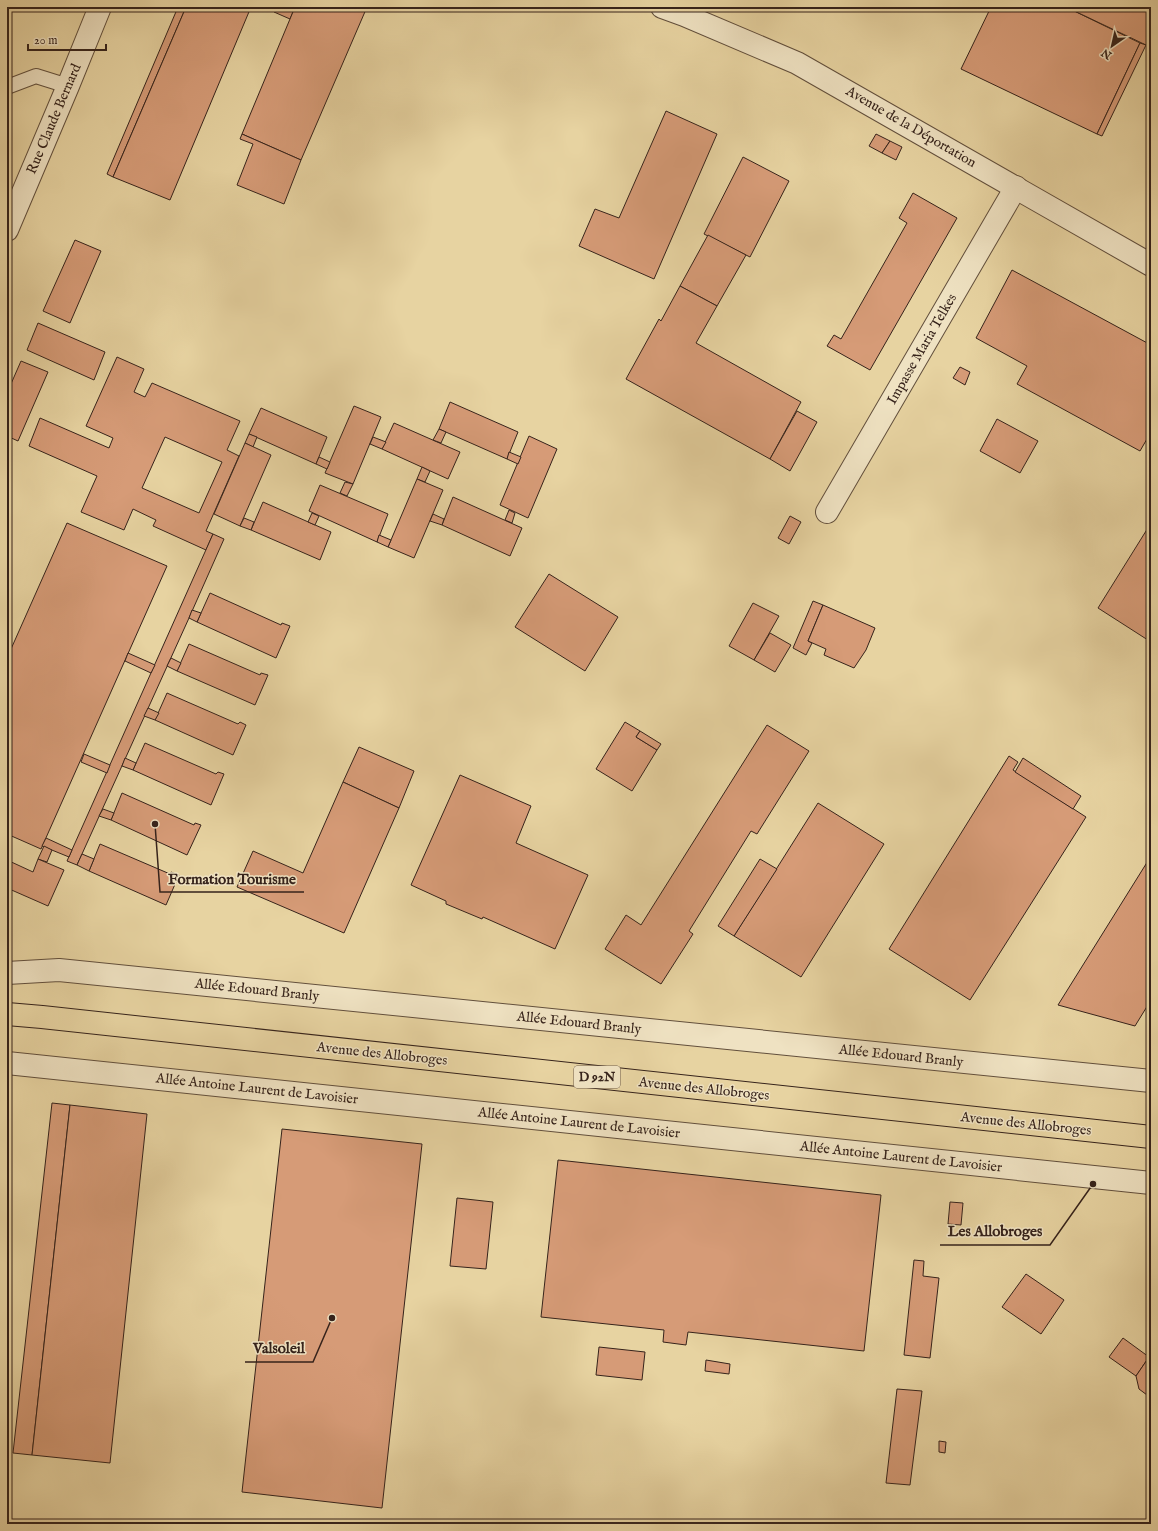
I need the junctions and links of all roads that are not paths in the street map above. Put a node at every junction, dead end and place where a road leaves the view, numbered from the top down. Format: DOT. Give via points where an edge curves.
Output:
graph roads {
  1 [pos="100,7"];
  2 [pos="662,7"];
  3 [pos="68,86"];
  4 [pos="7,87"];
  5 [pos="1016,187"];
  6 [pos="7,230"];
  7 [pos="1151,265"];
  8 [pos="827,512"];
  9 [pos="7,973"];
  10 [pos="7,1009"];
  11 [pos="7,1014"];
  12 [pos="42,1017"];
  13 [pos="7,1063"];
  14 [pos="1151,1081"];
  15 [pos="1151,1137"];
  16 [pos="1151,1183"];
  1 -- 3 [label="street, Rue Claude Bernard"];
  2 -- 5 [label="street, Avenue de la Déportation" via="797,63"];
  3 -- 4 [label="lane" via="36,76"];
  3 -- 6 [label="street, Rue Claude Bernard"];
  5 -- 7 [label="street, Avenue de la Déportation"];
  5 -- 8 [label="street, Impasse Maria Telkes"];
  9 -- 14 [label="street, Allée Edouard Branly" via="59,970"];
  10 -- 12 [label="main road, Avenue des Allobroges / D 92N"];
  11 -- 12 [label="main road, Avenue des Allobroges / D 92N"];
  12 -- 15 [label="main road, Avenue des Allobroges / D 92N"];
  13 -- 16 [label="street, Allée Antoine Laurent de Lavoisier"];
}
